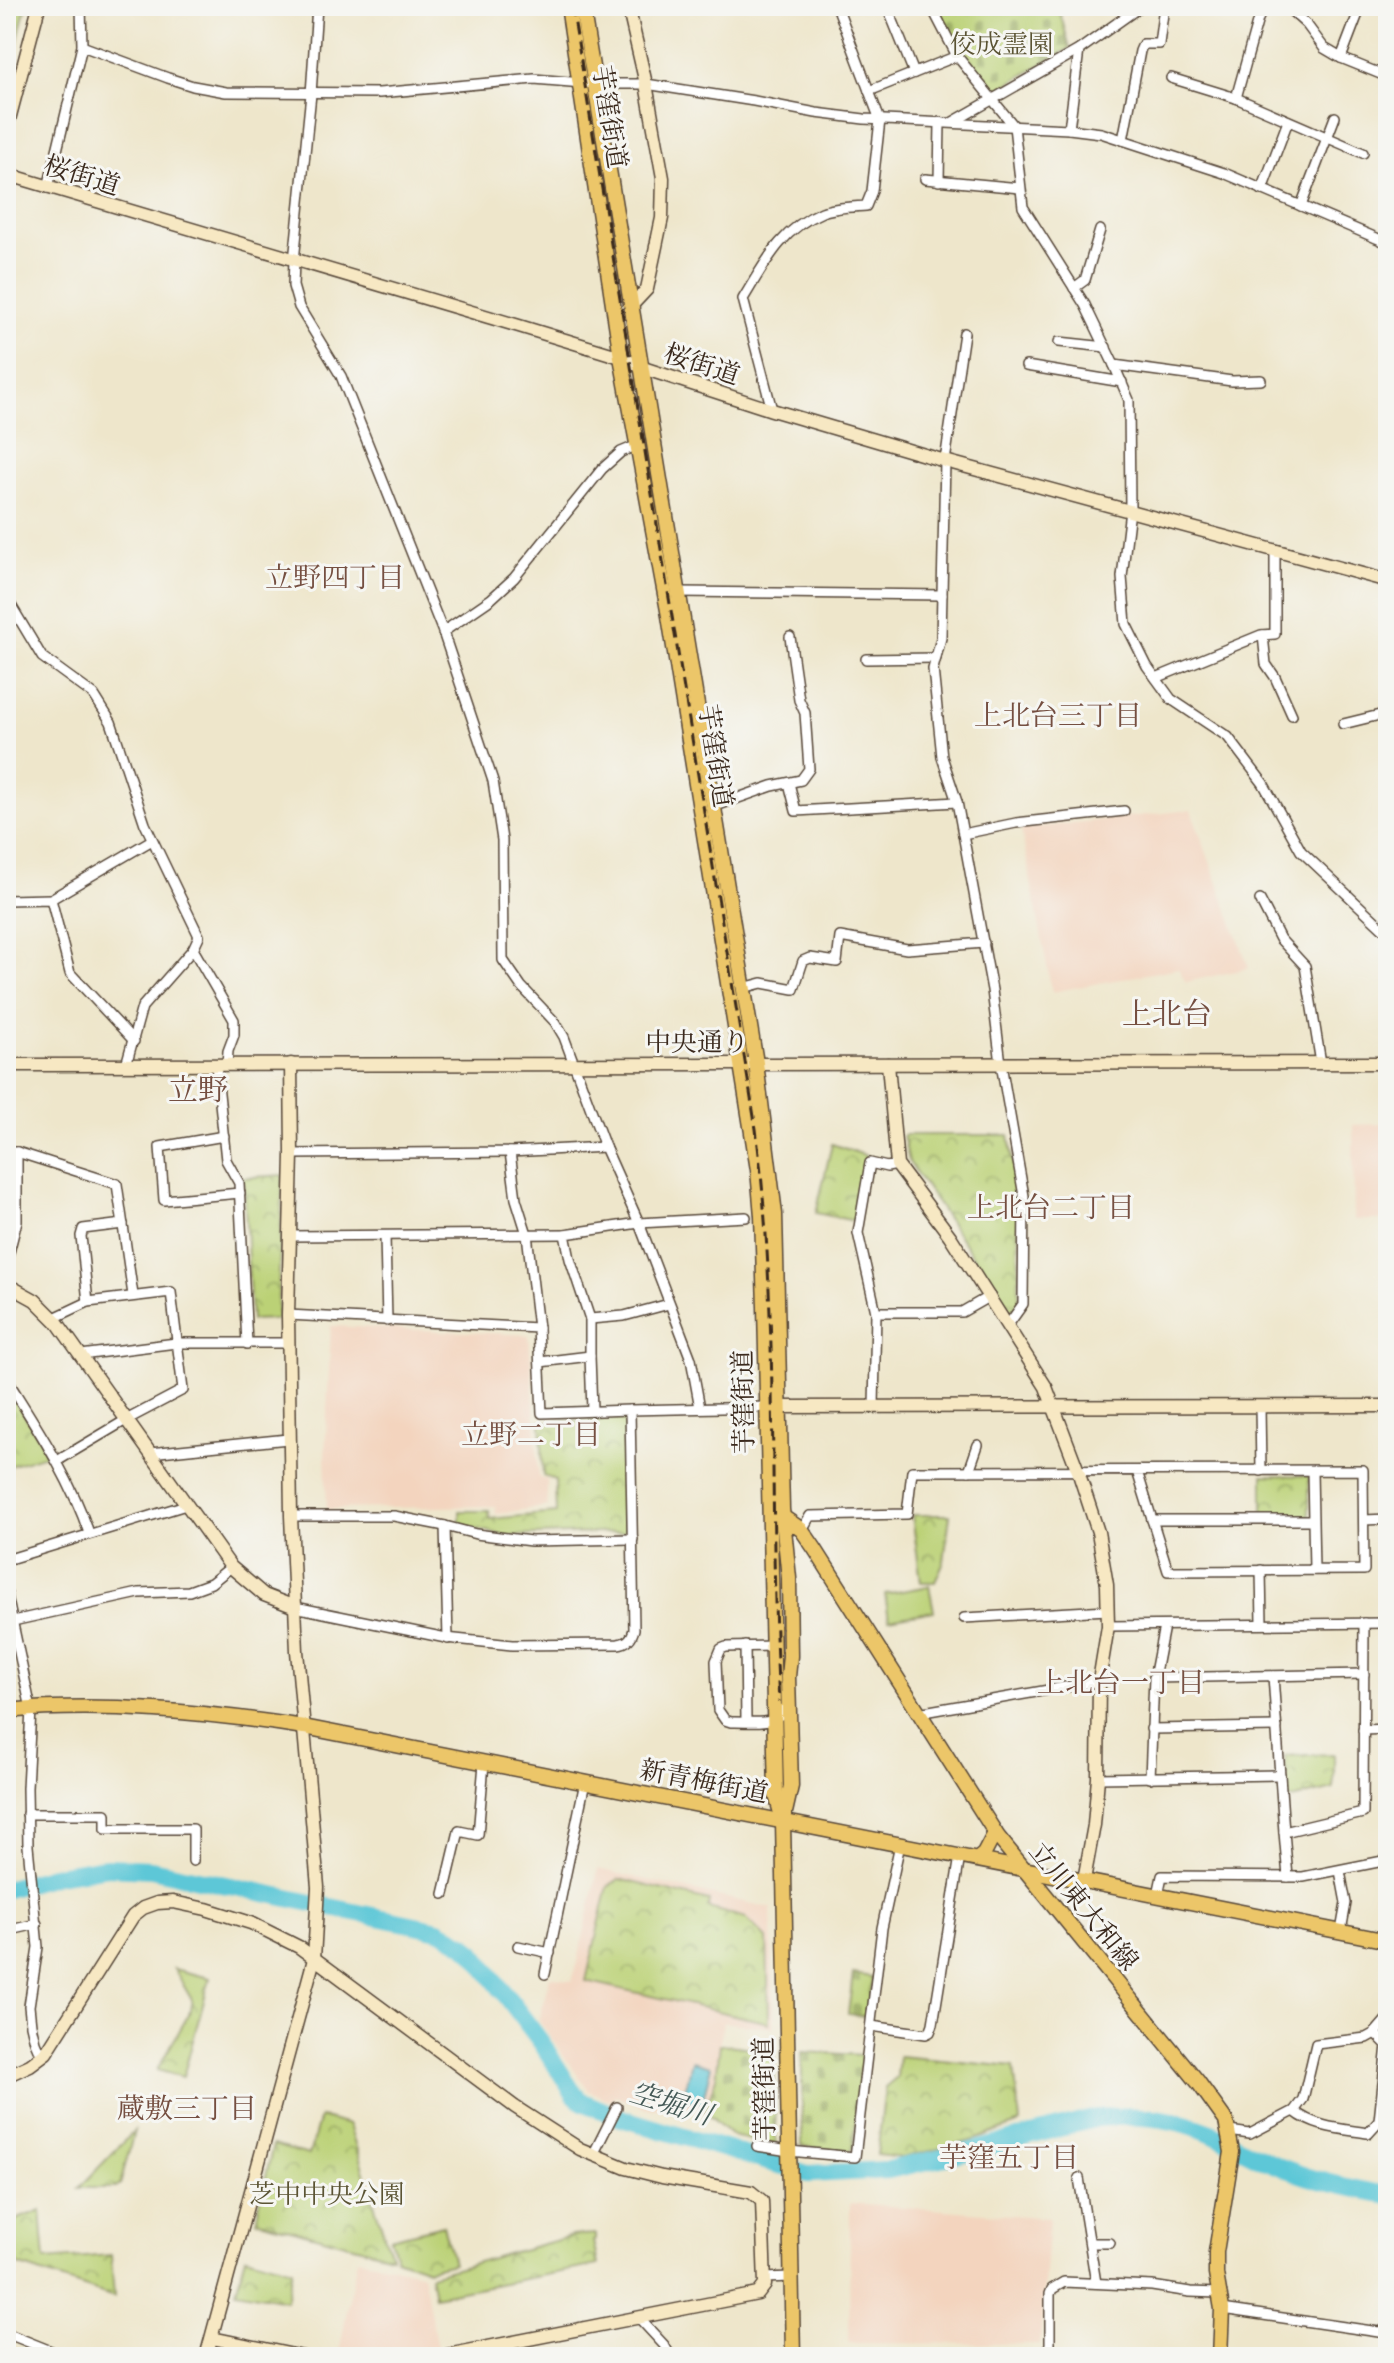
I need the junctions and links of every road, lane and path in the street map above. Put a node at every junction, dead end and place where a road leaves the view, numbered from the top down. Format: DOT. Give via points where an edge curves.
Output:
graph roads {
  1 [pos="39,6"];
  2 [pos="81,6"];
  3 [pos="317,6"];
  4 [pos="568,6"];
  5 [pos="582,6"];
  6 [pos="628,6"];
  7 [pos="837,6"];
  8 [pos="887,6"];
  9 [pos="931,6"];
  10 [pos="1141,6"];
  11 [pos="1164,6"];
  12 [pos="1264,6"];
  13 [pos="1286,6"];
  14 [pos="1361,6"];
  15 [pos="82,46"];
  16 [pos="1079,50"];
  17 [pos="957,56"];
  18 [pos="1341,58"];
  19 [pos="914,73"];
  20 [pos="1388,77"];
  21 [pos="1171,78"];
  22 [pos="588,83"];
  23 [pos="646,84"];
  24 [pos="869,91"];
  25 [pos="311,94"];
  26 [pos="1236,98"];
  27 [pos="993,99"];
  28 [pos="1335,117"];
  29 [pos="880,120"];
  30 [pos="1288,121"];
  31 [pos="940,122"];
  32 [pos="953,122"];
  33 [pos="1014,126"];
  34 [pos="1069,129"];
  35 [pos="6,131"];
  36 [pos="1326,138"];
  37 [pos="1123,140"];
  38 [pos="1363,153"];
  39 [pos="6,174"];
  40 [pos="925,179"];
  41 [pos="939,181"];
  42 [pos="48,188"];
  43 [pos="1020,188"];
  44 [pos="1262,190"];
  45 [pos="1301,206"];
  46 [pos="1100,230"];
  47 [pos="1388,243"];
  48 [pos="294,261"];
  49 [pos="1074,288"];
  50 [pos="632,305"];
  51 [pos="964,333"];
  52 [pos="1059,342"];
  53 [pos="1106,347"];
  54 [pos="621,357"];
  55 [pos="1114,365"];
  56 [pos="1026,366"];
  57 [pos="643,368"];
  58 [pos="1261,380"];
  59 [pos="1122,382"];
  60 [pos="772,410"];
  61 [pos="638,445"];
  62 [pos="945,461"];
  63 [pos="1130,510"];
  64 [pos="1275,550"];
  65 [pos="1388,581"];
  66 [pos="678,592"];
  67 [pos="942,595"];
  68 [pos="6,597"];
  69 [pos="443,632"];
  70 [pos="1263,635"];
  71 [pos="790,637"];
  72 [pos="936,658"];
  73 [pos="866,659"];
  74 [pos="1156,678"];
  75 [pos="1388,713"];
  76 [pos="1292,715"];
  77 [pos="1343,724"];
  78 [pos="789,783"];
  79 [pos="957,802"];
  80 [pos="713,807"];
  81 [pos="1124,811"];
  82 [pos="963,834"];
  83 [pos="152,840"];
  84 [pos="51,899"];
  85 [pos="6,900"];
  86 [pos="1260,900"];
  87 [pos="1388,933"];
  88 [pos="984,943"];
  89 [pos="193,949"];
  90 [pos="743,988"];
  91 [pos="134,1041"];
  92 [pos="748,1063"];
  93 [pos="1321,1063"];
  94 [pos="291,1064"];
  95 [pos="573,1064"];
  96 [pos="888,1064"];
  97 [pos="1001,1064"];
  98 [pos="1388,1064"];
  99 [pos="6,1065"];
  100 [pos="126,1065"];
  101 [pos="222,1065"];
  102 [pos="224,1136"];
  103 [pos="605,1147"];
  104 [pos="11,1152"];
  105 [pos="510,1152"];
  106 [pos="292,1154"];
  107 [pos="897,1165"];
  108 [pos="240,1193"];
  109 [pos="11,1207"];
  110 [pos="746,1217"];
  111 [pos="639,1223"];
  112 [pos="123,1224"];
  113 [pos="527,1234"];
  114 [pos="565,1234"];
  115 [pos="289,1236"];
  116 [pos="385,1236"];
  117 [pos="6,1264"];
  118 [pos="6,1284"];
  119 [pos="133,1295"];
  120 [pos="990,1296"];
  121 [pos="88,1302"];
  122 [pos="669,1304"];
  123 [pos="876,1312"];
  124 [pos="288,1315"];
  125 [pos="54,1318"];
  126 [pos="590,1319"];
  127 [pos="387,1321"];
  128 [pos="1008,1325"];
  129 [pos="538,1328"];
  130 [pos="176,1343"];
  131 [pos="288,1343"];
  132 [pos="247,1344"];
  133 [pos="81,1355"];
  134 [pos="590,1356"];
  135 [pos="540,1362"];
  136 [pos="6,1378"];
  137 [pos="1054,1406"];
  138 [pos="1260,1406"];
  139 [pos="1388,1406"];
  140 [pos="774,1407"];
  141 [pos="874,1407"];
  142 [pos="700,1408"];
  143 [pos="592,1410"];
  144 [pos="630,1410"];
  145 [pos="126,1420"];
  146 [pos="288,1439"];
  147 [pos="978,1445"];
  148 [pos="150,1453"];
  149 [pos="57,1461"];
  150 [pos="969,1471"];
  151 [pos="1078,1471"];
  152 [pos="1137,1471"];
  153 [pos="1261,1471"];
  154 [pos="1312,1471"];
  155 [pos="186,1505"];
  156 [pos="291,1516"];
  157 [pos="776,1517"];
  158 [pos="1388,1519"];
  159 [pos="1152,1520"];
  160 [pos="1312,1520"];
  161 [pos="1364,1520"];
  162 [pos="445,1526"];
  163 [pos="802,1530"];
  164 [pos="89,1533"];
  165 [pos="633,1539"];
  166 [pos="6,1560"];
  167 [pos="231,1567"];
  168 [pos="1261,1570"];
  169 [pos="1314,1570"];
  170 [pos="6,1591"];
  171 [pos="295,1607"];
  172 [pos="1108,1610"];
  173 [pos="964,1618"];
  174 [pos="13,1621"];
  175 [pos="1364,1623"];
  176 [pos="1388,1623"];
  177 [pos="1262,1624"];
  178 [pos="1108,1626"];
  179 [pos="1164,1626"];
  180 [pos="448,1639"];
  181 [pos="745,1646"];
  182 [pos="772,1646"];
  183 [pos="1364,1674"];
  184 [pos="1273,1676"];
  185 [pos="1154,1678"];
  186 [pos="1099,1681"];
  187 [pos="788,1701"];
  188 [pos="31,1709"];
  189 [pos="6,1711"];
  190 [pos="918,1713"];
  191 [pos="746,1721"];
  192 [pos="774,1721"];
  193 [pos="304,1727"];
  194 [pos="1277,1727"];
  195 [pos="1151,1729"];
  196 [pos="1388,1729"];
  197 [pos="1363,1730"];
  198 [pos="484,1763"];
  199 [pos="1280,1775"];
  200 [pos="1098,1778"];
  201 [pos="1150,1778"];
  202 [pos="585,1782"];
  203 [pos="27,1814"];
  204 [pos="783,1821"];
  205 [pos="1284,1832"];
  206 [pos="995,1833"];
  207 [pos="900,1844"];
  208 [pos="960,1856"];
  209 [pos="978,1859"];
  210 [pos="1388,1860"];
  211 [pos="193,1861"];
  212 [pos="1020,1867"];
  213 [pos="1340,1871"];
  214 [pos="1288,1877"];
  215 [pos="1084,1880"];
  216 [pos="444,1894"];
  217 [pos="1158,1895"];
  218 [pos="37,1924"];
  219 [pos="6,1931"];
  220 [pos="1341,1931"];
  221 [pos="1388,1941"];
  222 [pos="518,1946"];
  223 [pos="550,1953"];
  224 [pos="314,1959"];
  225 [pos="545,1974"];
  226 [pos="1388,2018"];
  227 [pos="871,2026"];
  228 [pos="1375,2033"];
  229 [pos="46,2053"];
  230 [pos="6,2076"];
  231 [pos="617,2107"];
  232 [pos="1294,2111"];
  233 [pos="1229,2131"];
  234 [pos="757,2146"];
  235 [pos="593,2155"];
  236 [pos="789,2156"];
  237 [pos="1079,2178"];
  238 [pos="1090,2243"];
  239 [pos="1110,2243"];
  240 [pos="791,2277"];
  241 [pos="765,2278"];
  242 [pos="1096,2283"];
  243 [pos="1218,2293"];
  244 [pos="1222,2309"];
  245 [pos="639,2318"];
  246 [pos="1388,2328"];
  247 [pos="6,2333"];
  248 [pos="212,2338"];
  249 [pos="1388,2350"];
  250 [pos="498,2351"];
  251 [pos="66,2357"];
  252 [pos="206,2357"];
  253 [pos="303,2357"];
  254 [pos="437,2357"];
  255 [pos="671,2357"];
  256 [pos="793,2357"];
  257 [pos="1050,2357"];
  258 [pos="1220,2357"];
  259 [pos="1386,2357"];
  1 -- 35 [label="street"];
  2 -- 15 [label="street"];
  3 -- 25 [label="street"];
  4 -- 22 [label="main road, 芋窪街道"];
  5 -- 22 [label="main road, 芋窪街道"];
  6 -- 23 [label="street"];
  7 -- 24 [label="street"];
  8 -- 19 [label="street"];
  9 -- 17 [label="street"];
  10 -- 16 [label="street"];
  11 -- 37 [label="street" via="1159,44 1143,44 1140,51"];
  12 -- 26 [label="street"];
  13 -- 18 [label="street" via="1324,48"];
  14 -- 18 [label="street"];
  15 -- 25 [label="street" via="193,86"];
  15 -- 42 [label="street"];
  16 -- 27 [label="street"];
  16 -- 34 [label="street"];
  17 -- 19 [label="street"];
  17 -- 27 [label="street"];
  18 -- 20 [label="street"];
  19 -- 24 [label="street"];
  21 -- 26 [label="street"];
  22 -- 23 [label="street"];
  22 -- 25 [label="street" via="534,79"];
  22 -- 50 [label="main road, 芋窪街道"];
  22 -- 54 [label="main road, 芋窪街道"];
  23 -- 29 [label="street"];
  23 -- 50 [label="street" via="663,178 662,218 647,289"];
  24 -- 29 [label="street"];
  25 -- 48 [label="street"];
  26 -- 30 [label="street"];
  27 -- 32 [label="street"];
  27 -- 33 [label="street"];
  28 -- 36 [label="street"];
  29 -- 31 [label="street"];
  29 -- 60 [label="street" via="866,206 824,211 793,229 775,246 743,299"];
  30 -- 36 [label="street"];
  30 -- 44 [label="street"];
  31 -- 32 [label="street"];
  31 -- 41 [label="street"];
  32 -- 33 [label="street"];
  33 -- 34 [label="street"];
  33 -- 43 [label="street"];
  34 -- 37 [label="street"];
  36 -- 38 [label="street"];
  36 -- 45 [label="street"];
  37 -- 44 [label="street"];
  39 -- 42 [label="street, 桜街道"];
  40 -- 41 [label="street"];
  41 -- 43 [label="street"];
  42 -- 48 [label="street, 桜街道"];
  43 -- 49 [label="street" via="1023,207"];
  44 -- 45 [label="street"];
  45 -- 47 [label="street"];
  46 -- 49 [label="street" via="1085,280"];
  48 -- 54 [label="street, 桜街道"];
  48 -- 69 [label="street" via="299,307 341,376"];
  49 -- 53 [label="street"];
  50 -- 57 [label="main road, 芋窪街道"];
  51 -- 62 [label="street"];
  52 -- 53 [label="street"];
  53 -- 55 [label="street"];
  54 -- 57 [label="street, 桜街道"];
  54 -- 61 [label="main road, 芋窪街道"];
  55 -- 58 [label="street"];
  55 -- 59 [label="street"];
  56 -- 59 [label="street"];
  57 -- 60 [label="street, 桜街道"];
  57 -- 66 [label="main road, 芋窪街道"];
  59 -- 63 [label="street" via="1130,412"];
  60 -- 62 [label="street, 桜街道"];
  61 -- 69 [label="street" via="602,469 514,578"];
  61 -- 92 [label="main road, 芋窪街道"];
  62 -- 63 [label="street, 桜街道"];
  62 -- 67 [label="street"];
  63 -- 64 [label="street, 桜街道"];
  63 -- 74 [label="street" via="1122,577 1126,624"];
  64 -- 65 [label="street, 桜街道"];
  64 -- 70 [label="street" via="1275,634"];
  66 -- 67 [label="street"];
  66 -- 80 [label="main road, 芋窪街道"];
  67 -- 72 [label="street"];
  68 -- 83 [label="street" via="42,657 94,695 111,722"];
  69 -- 95 [label="street" via="499,810 503,960 555,1022"];
  70 -- 74 [label="street"];
  70 -- 76 [label="street" via="1266,664"];
  71 -- 78 [label="street" via="805,713 809,769 801,780"];
  72 -- 73 [label="street"];
  72 -- 79 [label="street" via="942,757"];
  74 -- 87 [label="street" via="1171,699 1228,737 1263,783 1301,851"];
  75 -- 77 [label="street"];
  78 -- 79 [label="street" via="796,811"];
  78 -- 80 [label="street"];
  79 -- 82 [label="street"];
  80 -- 90 [label="main road, 芋窪街道"];
  81 -- 82 [label="street"];
  82 -- 88 [label="street"];
  83 -- 84 [label="street"];
  83 -- 89 [label="street" via="199,936"];
  84 -- 85 [label="street"];
  84 -- 91 [label="street" via="70,973"];
  86 -- 93 [label="street" via="1280,939 1305,966"];
  88 -- 90 [label="street" via="907,949 840,937 837,962 803,961 794,989 762,983"];
  88 -- 97 [label="street"];
  89 -- 91 [label="street" via="142,1007"];
  89 -- 101 [label="street" via="234,1020"];
  90 -- 92 [label="main road, 芋窪街道"];
  91 -- 100 [label="street"];
  92 -- 95 [label="street, 中央通り"];
  92 -- 96 [label="street, 中央通り"];
  92 -- 140 [label="main road, 芋窪街道"];
  93 -- 97 [label="street, 中央通り"];
  93 -- 98 [label="street, 中央通り"];
  94 -- 95 [label="street, 中央通り"];
  94 -- 101 [label="street, 中央通り"];
  94 -- 106 [label="street"];
  95 -- 103 [label="street"];
  96 -- 97 [label="street, 中央通り"];
  96 -- 107 [label="street"];
  97 -- 128 [label="street" via="1024,1196 1023,1304"];
  99 -- 100 [label="street, 中央通り"];
  100 -- 101 [label="street, 中央通り"];
  101 -- 102 [label="street"];
  102 -- 108 [label="street" via="226,1160"];
  102 -- 108 [label="street" via="160,1147 164,1200"];
  103 -- 105 [label="street"];
  103 -- 111 [label="street"];
  104 -- 109 [label="street"];
  104 -- 112 [label="street" via="117,1184"];
  105 -- 106 [label="street"];
  105 -- 113 [label="street"];
  106 -- 115 [label="street"];
  107 -- 120 [label="street"];
  107 -- 123 [label="street" via="870,1163 858,1233"];
  108 -- 132 [label="street"];
  109 -- 117 [label="street" via="17,1221"];
  110 -- 111 [label="street"];
  111 -- 114 [label="street"];
  111 -- 122 [label="street"];
  112 -- 119 [label="street"];
  112 -- 121 [label="street" via="83,1229"];
  113 -- 114 [label="street"];
  113 -- 116 [label="street"];
  113 -- 129 [label="street"];
  114 -- 126 [label="street"];
  115 -- 116 [label="street"];
  115 -- 124 [label="street"];
  116 -- 127 [label="street"];
  118 -- 125 [label="street"];
  119 -- 121 [label="street"];
  119 -- 130 [label="street" via="171,1292"];
  120 -- 123 [label="street" via="962,1312"];
  120 -- 128 [label="street"];
  121 -- 125 [label="street"];
  122 -- 126 [label="street"];
  122 -- 142 [label="street" via="691,1359"];
  123 -- 141 [label="street"];
  124 -- 127 [label="street"];
  124 -- 131 [label="street"];
  125 -- 133 [label="street"];
  126 -- 134 [label="street"];
  127 -- 129 [label="street"];
  128 -- 137 [label="street"];
  129 -- 135 [label="street"];
  130 -- 132 [label="street"];
  130 -- 133 [label="street"];
  130 -- 145 [label="street" via="183,1390"];
  131 -- 132 [label="street"];
  131 -- 146 [label="street"];
  133 -- 145 [label="street"];
  134 -- 135 [label="street"];
  134 -- 143 [label="street"];
  135 -- 143 [label="street" via="542,1413"];
  136 -- 149 [label="street"];
  137 -- 138 [label="street"];
  137 -- 141 [label="street"];
  137 -- 151 [label="street"];
  138 -- 139 [label="street"];
  138 -- 153 [label="street"];
  140 -- 141 [label="street"];
  140 -- 142 [label="street"];
  140 -- 157 [label="main road, 芋窪街道"];
  142 -- 144 [label="street"];
  143 -- 144 [label="street"];
  144 -- 165 [label="street"];
  145 -- 148 [label="street"];
  145 -- 149 [label="street"];
  146 -- 148 [label="street"];
  146 -- 156 [label="street"];
  147 -- 150 [label="street"];
  148 -- 155 [label="street"];
  149 -- 164 [label="street"];
  150 -- 151 [label="street"];
  150 -- 163 [label="street" via="912,1471 907,1514 810,1516"];
  151 -- 152 [label="street"];
  151 -- 172 [label="street" via="1098,1532"];
  152 -- 153 [label="street"];
  152 -- 159 [label="street"];
  153 -- 154 [label="street"];
  154 -- 160 [label="street"];
  154 -- 161 [label="street" via="1363,1470"];
  155 -- 164 [label="street"];
  155 -- 167 [label="street"];
  156 -- 162 [label="street" via="372,1515"];
  156 -- 171 [label="street"];
  157 -- 163 [label="main road, 立川東大和線"];
  157 -- 182 [label="main road, 芋窪街道"];
  157 -- 187 [label="main road, 芋窪街道" via="789,1578"];
  158 -- 161 [label="street"];
  159 -- 160 [label="street"];
  159 -- 168 [label="street" via="1168,1571"];
  160 -- 169 [label="street"];
  161 -- 169 [label="street" via="1364,1570"];
  162 -- 165 [label="street" via="531,1541"];
  162 -- 180 [label="street"];
  163 -- 190 [label="main road, 立川東大和線"];
  164 -- 166 [label="street"];
  165 -- 180 [label="street" via="634,1629 623,1644 536,1646"];
  167 -- 171 [label="street" via="264,1595"];
  167 -- 174 [label="street" via="189,1591 139,1593"];
  168 -- 169 [label="street"];
  168 -- 177 [label="street"];
  170 -- 174 [label="street"];
  171 -- 180 [label="street"];
  171 -- 193 [label="street"];
  172 -- 173 [label="street"];
  172 -- 178 [label="street"];
  174 -- 188 [label="street"];
  175 -- 176 [label="street"];
  175 -- 177 [label="street"];
  175 -- 183 [label="street"];
  177 -- 179 [label="street"];
  178 -- 179 [label="street"];
  178 -- 186 [label="street"];
  179 -- 185 [label="street"];
  181 -- 182 [label="street"];
  181 -- 191 [label="street"];
  181 -- 191 [label="street" via="726,1647 716,1661 720,1715 731,1722"];
  182 -- 192 [label="main road, 芋窪街道"];
  183 -- 184 [label="street"];
  183 -- 197 [label="street"];
  184 -- 185 [label="street"];
  184 -- 194 [label="street"];
  185 -- 195 [label="street"];
  186 -- 190 [label="street"];
  186 -- 200 [label="street"];
  187 -- 192 [label="street"];
  187 -- 204 [label="main road, 芋窪街道" via="791,1786"];
  188 -- 189 [label="main road, 新青梅街道"];
  188 -- 193 [label="main road, 新青梅街道" via="172,1711"];
  188 -- 203 [label="street"];
  190 -- 206 [label="main road, 立川東大和線"];
  191 -- 192 [label="street"];
  192 -- 204 [label="main road, 芋窪街道" via="776,1795"];
  193 -- 198 [label="main road, 新青梅街道"];
  193 -- 224 [label="street" via="318,1887"];
  194 -- 195 [label="street"];
  194 -- 199 [label="street"];
  195 -- 201 [label="street"];
  196 -- 197 [label="street"];
  197 -- 205 [label="street" via="1363,1813"];
  198 -- 202 [label="main road, 新青梅街道"];
  198 -- 216 [label="street" via="478,1835 459,1831"];
  199 -- 201 [label="street"];
  199 -- 205 [label="street"];
  200 -- 201 [label="street"];
  200 -- 215 [label="street"];
  202 -- 204 [label="main road, 新青梅街道"];
  202 -- 223 [label="street"];
  203 -- 211 [label="street" via="106,1814 106,1829 193,1829"];
  203 -- 218 [label="street"];
  204 -- 207 [label="main road, 新青梅街道"];
  204 -- 236 [label="main road, 芋窪街道"];
  205 -- 214 [label="street"];
  206 -- 209 [label="main road"];
  206 -- 212 [label="main road, 立川東大和線"];
  207 -- 208 [label="main road, 新青梅街道"];
  207 -- 227 [label="street" via="882,1928"];
  208 -- 209 [label="main road, 新青梅街道"];
  208 -- 227 [label="street" via="930,2032"];
  209 -- 212 [label="main road, 新青梅街道"];
  210 -- 213 [label="street"];
  212 -- 215 [label="main road, 新青梅街道"];
  212 -- 233 [label="main road, 立川東大和線" via="1198,2082"];
  213 -- 214 [label="street"];
  213 -- 220 [label="street" via="1346,1903"];
  214 -- 217 [label="street" via="1162,1876"];
  215 -- 217 [label="main road, 新青梅街道"];
  217 -- 220 [label="main road, 新青梅街道"];
  218 -- 219 [label="street"];
  218 -- 229 [label="street" via="29,2006 35,2042"];
  220 -- 221 [label="main road, 新青梅街道"];
  222 -- 223 [label="street"];
  223 -- 225 [label="street"];
  224 -- 229 [label="street" via="229,1915 157,1903 143,1908 126,1926"];
  224 -- 235 [label="street" via="515,2107"];
  224 -- 248 [label="street"];
  226 -- 228 [label="street"];
  227 -- 236 [label="street" via="855,2157"];
  228 -- 232 [label="street" via="1316,2044 1303,2099"];
  228 -- 232 [label="street" via="1387,2045 1379,2121 1368,2133 1324,2126"];
  229 -- 230 [label="street"];
  231 -- 235 [label="street"];
  232 -- 233 [label="street" via="1250,2134"];
  233 -- 243 [label="main road, 立川東大和線" via="1232,2152 1216,2252"];
  234 -- 236 [label="street"];
  235 -- 241 [label="street" via="650,2174 759,2196"];
  236 -- 240 [label="main road, 芋窪街道"];
  237 -- 238 [label="street"];
  238 -- 239 [label="street"];
  238 -- 242 [label="street"];
  240 -- 241 [label="street"];
  240 -- 256 [label="main road, 芋窪街道"];
  241 -- 245 [label="street" via="763,2289 754,2296"];
  242 -- 243 [label="street"];
  242 -- 257 [label="street" via="1064,2282 1052,2289"];
  243 -- 244 [label="main road, 立川東大和線"];
  244 -- 246 [label="street" via="1379,2332"];
  244 -- 258 [label="main road, 立川東大和線"];
  245 -- 250 [label="street"];
  245 -- 255 [label="street"];
  247 -- 251 [label="street"];
  248 -- 252 [label="street"];
  248 -- 253 [label="street"];
  249 -- 259 [label="street"];
  250 -- 254 [label="street"];
}
